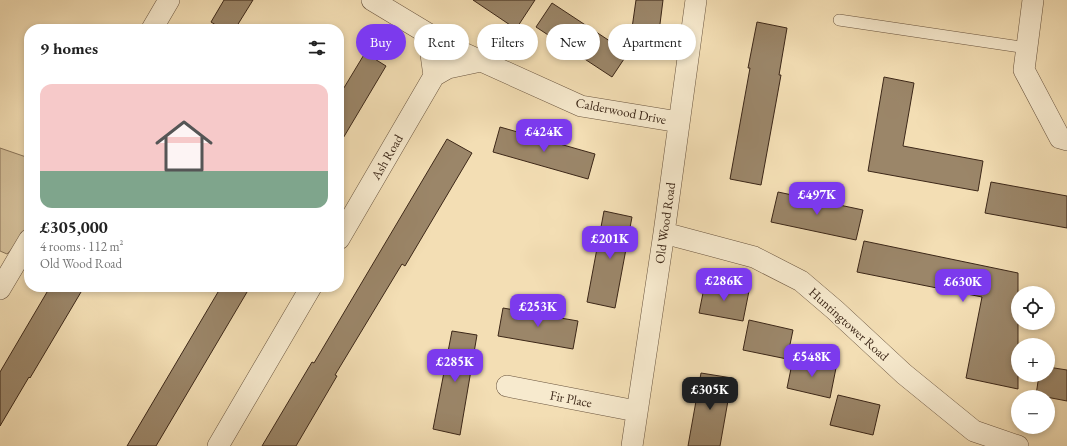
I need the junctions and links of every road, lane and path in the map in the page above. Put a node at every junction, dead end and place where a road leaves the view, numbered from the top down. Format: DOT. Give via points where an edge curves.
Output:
graph roads {
  1 [pos="169,0"];
  2 [pos="372,0"];
  3 [pos="696,0"];
  4 [pos="1033,0"];
  5 [pos="839,20"];
  6 [pos="155,24"];
  7 [pos="414,26"];
  8 [pos="1027,48"];
  9 [pos="469,56"];
  10 [pos="432,60"];
  11 [pos="481,61"];
  12 [pos="434,76"];
  13 [pos="679,122"];
  14 [pos="1067,140"];
  15 [pos="344,230"];
  16 [pos="664,233"];
  17 [pos="24,247"];
  18 [pos="2,280"];
  19 [pos="308,292"];
  20 [pos="507,386"];
  21 [pos="636,411"];
  22 [pos="971,438"];
  23 [pos="218,446"];
  24 [pos="632,446"];
  25 [pos="1018,446"];
  1 -- 6 [label="street"];
  2 -- 7 [label="street, Calderwood Drive"];
  3 -- 13 [label="street, Old Wood Road"];
  4 -- 8 [label="street"];
  5 -- 8 [label="lane"];
  8 -- 14 [label="street" via="1024,70 1060,138"];
  9 -- 11 [label="street, Calderwood Drive"];
  10 -- 12 [label="street"];
  11 -- 12 [label="street" via="448,68"];
  11 -- 13 [label="street, Calderwood Drive" via="581,106"];
  12 -- 15 [label="street, Ash Road"];
  13 -- 16 [label="street, Old Wood Road"];
  16 -- 21 [label="street, Old Wood Road"];
  16 -- 22 [label="street, Huntingtower Road" via="754,256 801,281"];
  17 -- 18 [label="street"];
  19 -- 23 [label="street"];
  20 -- 21 [label="street, Fir Place"];
  21 -- 24 [label="street, Old Wood Road"];
  22 -- 25 [label="street, Huntingtower Road"];
}
